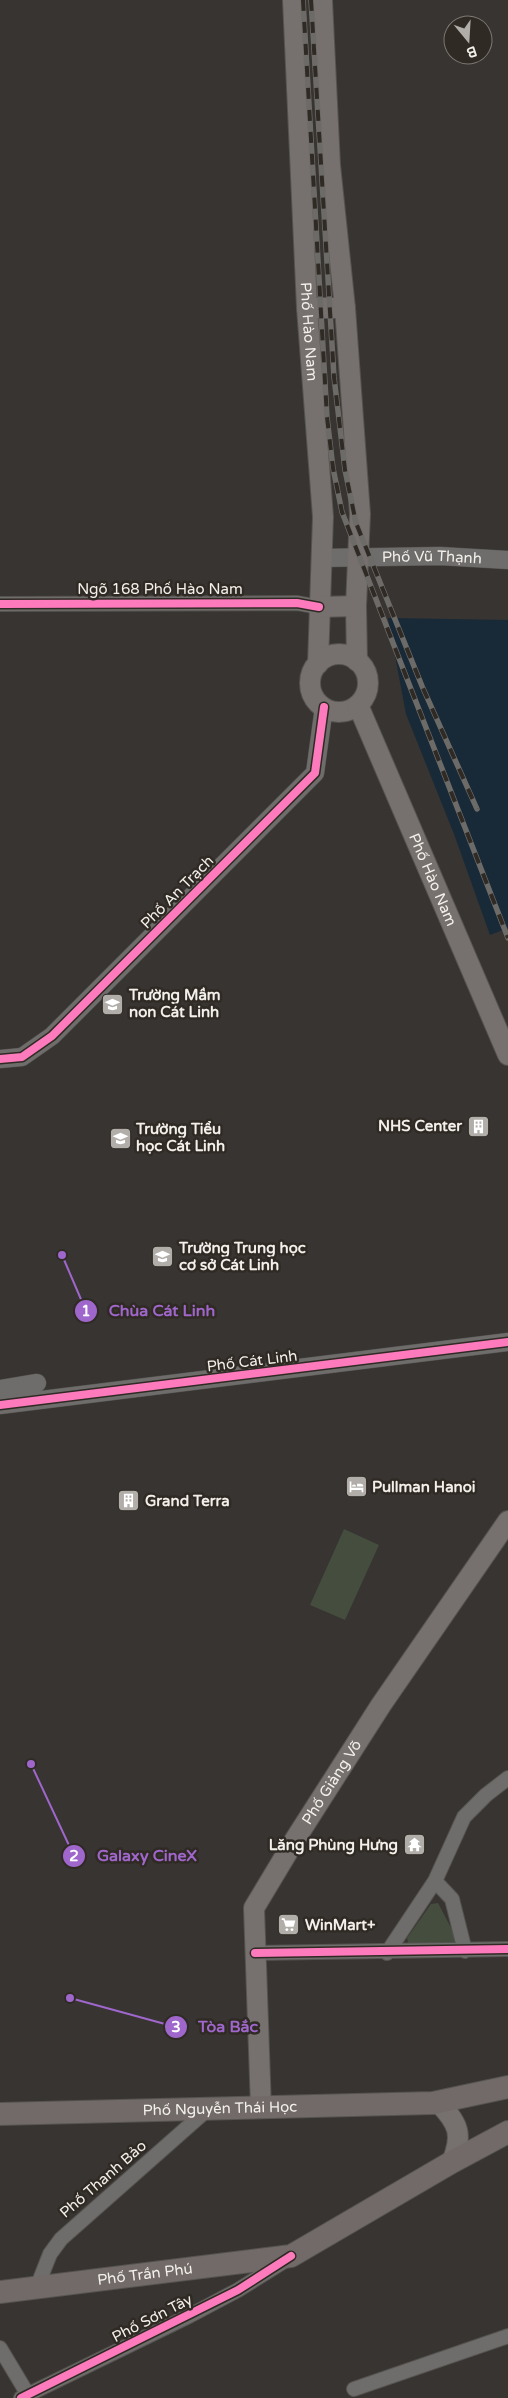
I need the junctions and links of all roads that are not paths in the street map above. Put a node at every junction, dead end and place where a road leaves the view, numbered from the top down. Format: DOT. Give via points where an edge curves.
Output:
graph roads {
  1 [pos="293,0"];
  2 [pos="322,0"];
  3 [pos="325,42"];
  4 [pos="295,44"];
  5 [pos="307,308"];
  6 [pos="345,308"];
  7 [pos="321,558"];
  8 [pos="357,558"];
  9 [pos="508,560"];
  10 [pos="0,604"];
  11 [pos="356,606"];
  12 [pos="319,607"];
  13 [pos="357,660"];
  14 [pos="318,664"];
  15 [pos="358,705"];
  16 [pos="324,707"];
  17 [pos="508,1055"];
  18 [pos="0,1059"];
  19 [pos="508,1342"];
  20 [pos="37,1383"];
  21 [pos="0,1389"];
  22 [pos="40,1400"];
  23 [pos="0,1404"];
  24 [pos="508,1521"];
  25 [pos="508,1778"];
  26 [pos="436,1881"];
  27 [pos="508,1950"];
  28 [pos="465,1951"];
  29 [pos="255,1953"];
  30 [pos="388,1953"];
  31 [pos="508,2087"];
  32 [pos="439,2103"];
  33 [pos="261,2108"];
  34 [pos="208,2109"];
  35 [pos="0,2114"];
  36 [pos="508,2132"];
  37 [pos="449,2164"];
  38 [pos="291,2256"];
  39 [pos="37,2287"];
  40 [pos="2,2296"];
  41 [pos="508,2336"];
  42 [pos="0,2348"];
  43 [pos="354,2389"];
  44 [pos="26,2397"];
  1 -- 4 [label="main road, Phố Hào Nam"];
  2 -- 3 [label="main road"];
  3 -- 4 [label="main road"];
  3 -- 6 [label="main road" via="330,165"];
  4 -- 5 [label="main road, Phố Hào Nam"];
  5 -- 6 [label="main road"];
  5 -- 7 [label="main road, Phố Hào Nam" via="323,517"];
  6 -- 8 [label="main road" via="360,514"];
  7 -- 8 [label="street, Phố Vũ Thạnh"];
  7 -- 12 [label="main road, Phố Hào Nam"];
  8 -- 9 [label="street, Phố Vũ Thạnh" via="440,556"];
  8 -- 11 [label="main road"];
  10 -- 12 [label="street, Ngõ 168 Phố Hào Nam" via="287,602"];
  11 -- 12 [label="main road"];
  11 -- 13 [label="main road"];
  12 -- 14 [label="main road, Phố Hào Nam"];
  13 -- 14 [label="main road" via="340,653"];
  13 -- 15 [label="main road" via="366,680 364,696"];
  14 -- 16 [label="main road, Phố Hào Nam" via="312,676 313,693"];
  15 -- 16 [label="main road" via="342,713 334,713"];
  15 -- 17 [label="main road, Phố Hào Nam"];
  16 -- 18 [label="street, Phố An Trạch" via="315,773 52,1036 22,1056"];
  19 -- 22 [label="street, Phố Cát Linh"];
  20 -- 21 [label="street"];
  20 -- 22 [label="street"];
  22 -- 23 [label="street, Phố Cát Linh"];
  24 -- 29 [label="main road, Phố Giảng Võ" via="381,1705 257,1902"];
  25 -- 26 [label="street" via="464,1817"];
  26 -- 28 [label="street" via="452,1899"];
  26 -- 30 [label="street"];
  27 -- 28 [label="street"];
  28 -- 30 [label="street"];
  29 -- 30 [label="street"];
  29 -- 33 [label="main road, Phố Giảng Võ"];
  31 -- 32 [label="main road, Phố Nguyễn Thái Học"];
  32 -- 33 [label="main road, Phố Nguyễn Thái Học"];
  32 -- 37 [label="main road" via="448,2111 459,2132 459,2143"];
  33 -- 34 [label="main road, Phố Nguyễn Thái Học"];
  34 -- 35 [label="main road, Phố Nguyễn Thái Học"];
  34 -- 39 [label="street, Phố Thanh Bảo" via="61,2239 47,2261"];
  36 -- 37 [label="main road, Phố Sơn Tây"];
  37 -- 38 [label="main road, Phố Sơn Tây"];
  38 -- 39 [label="main road, Phố Trần Phú"];
  38 -- 44 [label="street, Phố Sơn Tây" via="238,2290"];
  39 -- 40 [label="main road, Phố Trần Phú"];
  41 -- 43 [label="street"];
  42 -- 44 [label="street"];
}
